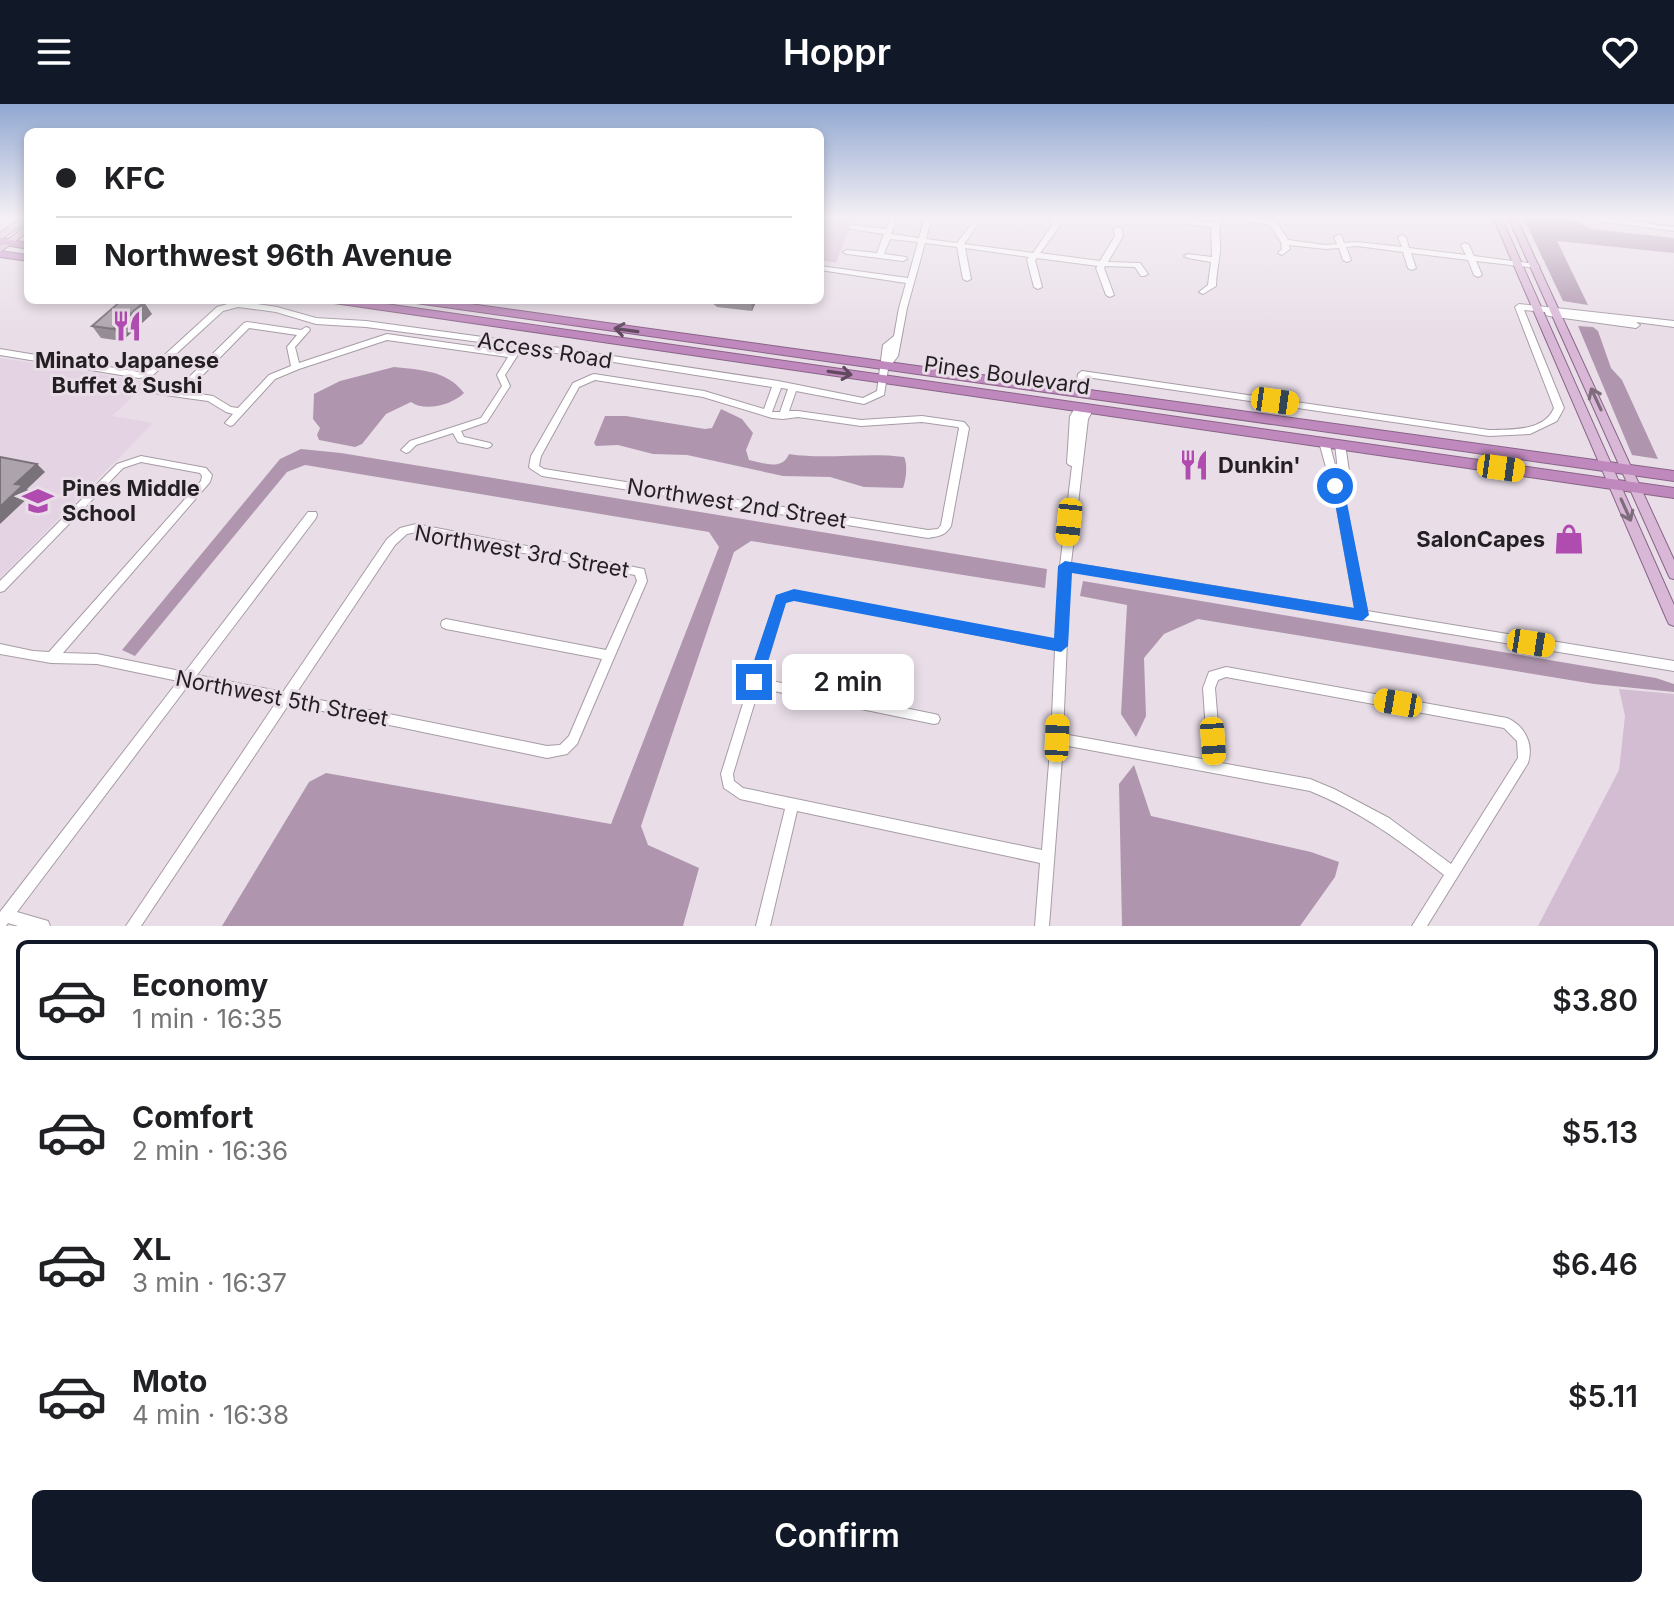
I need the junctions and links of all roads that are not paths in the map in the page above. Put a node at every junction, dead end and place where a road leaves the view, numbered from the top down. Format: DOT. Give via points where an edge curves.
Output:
graph roads {
  1 [pos="875,255"];
  2 [pos="919,255"];
  3 [pos="962,255"];
  4 [pos="1033,255"];
  5 [pos="1036,255"];
  6 [pos="1108,255"];
  7 [pos="1215,255"];
  8 [pos="1345,255"];
  9 [pos="1408,255"];
  10 [pos="1451,255"];
  11 [pos="1514,255"];
  12 [pos="1531,255"];
  13 [pos="880,256"];
  14 [pos="1188,256"];
  15 [pos="1470,258"];
  16 [pos="903,259"];
  17 [pos="1215,260"];
  18 [pos="1347,260"];
  19 [pos="1103,264"];
  20 [pos="1518,264"];
  21 [pos="1536,266"];
  22 [pos="1412,268"];
  23 [pos="824,269"];
  24 [pos="1144,274"];
  25 [pos="1478,275"];
  26 [pos="967,279"];
  27 [pos="911,281"];
  28 [pos="1038,287"];
  29 [pos="1203,292"];
  30 [pos="1110,295"];
  31 [pos="362,304"];
  32 [pos="441,304"];
  33 [pos="455,304"];
  34 [pos="397,309"];
  35 [pos="1538,310"];
  36 [pos="1558,313"];
  37 [pos="316,321"];
  38 [pos="1674,327"];
  39 [pos="304,333"];
  40 [pos="520,345"];
  41 [pos="701,347"];
  42 [pos="0,352"];
  43 [pos="513,355"];
  44 [pos="296,367"];
  45 [pos="885,374"];
  46 [pos="778,384"];
  47 [pos="793,387"];
  48 [pos="158,391"];
  49 [pos="179,393"];
  50 [pos="1083,403"];
  51 [pos="1324,408"];
  52 [pos="240,412"];
  53 [pos="767,413"];
  54 [pos="783,416"];
  55 [pos="230,423"];
  56 [pos="456,430"];
  57 [pos="1326,435"];
  58 [pos="1340,444"];
  59 [pos="487,445"];
  60 [pos="406,450"];
  61 [pos="1607,466"];
  62 [pos="1629,470"];
  63 [pos="1674,476"];
  64 [pos="1614,484"];
  65 [pos="1637,488"];
  66 [pos="1674,493"];
  67 [pos="1338,496"];
  68 [pos="312,515"];
  69 [pos="1065,566"];
  70 [pos="1674,574"];
  71 [pos="0,588"];
  72 [pos="1362,615"];
  73 [pos="1674,620"];
  74 [pos="446,624"];
  75 [pos="1061,646"];
  76 [pos="0,649"];
  77 [pos="610,656"];
  78 [pos="51,658"];
  79 [pos="1674,666"];
  80 [pos="185,679"];
  81 [pos="754,682"];
  82 [pos="286,699"];
  83 [pos="934,719"];
  84 [pos="1057,738"];
  85 [pos="1215,767"];
  86 [pos="792,806"];
  87 [pos="1047,858"];
  88 [pos="1451,872"];
  89 [pos="3,920"];
  90 [pos="43,926"];
  91 [pos="133,926"];
  92 [pos="763,926"];
  93 [pos="1042,926"];
  94 [pos="1419,926"];
  1 -- 13 [label="street"];
  2 -- 27 [label="street"];
  3 -- 26 [label="street"];
  4 -- 28 [label="street"];
  5 -- 19 [label="street"];
  6 -- 19 [label="street"];
  7 -- 17 [label="street"];
  8 -- 18 [label="street"];
  9 -- 22 [label="street"];
  10 -- 15 [label="street"];
  11 -- 20 [label="main road"];
  12 -- 21 [label="main road"];
  13 -- 16 [label="street"];
  14 -- 17 [label="street"];
  15 -- 20 [label="street"];
  15 -- 25 [label="street"];
  17 -- 29 [label="street" via="1212,286"];
  19 -- 24 [label="street" via="1137,265"];
  19 -- 30 [label="street"];
  20 -- 21 [label="street"];
  20 -- 35 [label="main road"];
  21 -- 36 [label="main road"];
  23 -- 27 [label="street"];
  27 -- 45 [label="street"];
  31 -- 34 [label="highway, Pines Boulevard"];
  32 -- 34 [label="highway" via="433,309"];
  41 -- 33 [label="highway, Pines Boulevard, one-way"];
  34 -- 41 [label="highway, Pines Boulevard"];
  35 -- 36 [label="street"];
  35 -- 51 [label="street" via="1519,307 1559,408 1542,427 1489,433"];
  35 -- 61 [label="main road"];
  36 -- 38 [label="street"];
  62 -- 36 [label="main road, one-way"];
  37 -- 39 [label="street"];
  37 -- 40 [label="street, Access Road"];
  37 -- 42 [label="street, Access Road" via="277,310 227,307 150,373 139,375"];
  39 -- 44 [label="street" via="291,347"];
  39 -- 49 [label="street" via="247,325"];
  40 -- 43 [label="street"];
  40 -- 46 [label="street, Access Road"];
  41 -- 45 [label="highway, Pines Boulevard"];
  43 -- 44 [label="street" via="387,337"];
  43 -- 56 [label="street" via="501,375 506,386 484,420"];
  44 -- 52 [label="street" via="272,377"];
  45 -- 47 [label="street, Access Road" via="878,397 864,401"];
  45 -- 50 [label="highway, Pines Boulevard"];
  45 -- 50 [label="highway, Pines Boulevard" via="982,393"];
  46 -- 47 [label="street, Access Road"];
  46 -- 53 [label="street"];
  47 -- 54 [label="street"];
  48 -- 49 [label="street"];
  49 -- 52 [label="street" via="210,398"];
  50 -- 51 [label="street" via="1082,374"];
  50 -- 57 [label="highway, Pines Boulevard" via="1197,424"];
  50 -- 57 [label="highway" via="1231,415"];
  50 -- 69 [label="street"];
  51 -- 57 [label="street"];
  52 -- 55 [label="street"];
  53 -- 54 [label="street"];
  53 -- 54 [label="street, Northwest 2nd Street" via="704,394 589,378 576,385 534,467 928,534 946,526 961,424"];
  56 -- 59 [label="street" via="461,440"];
  56 -- 60 [label="street"];
  57 -- 58 [label="highway"];
  57 -- 61 [label="highway"];
  57 -- 67 [label="street"];
  58 -- 64 [label="highway"];
  58 -- 67 [label="street" via="1345,478"];
  61 -- 62 [label="highway"];
  61 -- 64 [label="main road"];
  62 -- 63 [label="highway"];
  62 -- 65 [label="main road"];
  64 -- 65 [label="highway"];
  64 -- 73 [label="main road, one-way"];
  65 -- 66 [label="highway"];
  65 -- 70 [label="main road"];
  67 -- 72 [label="street"];
  68 -- 80 [label="street"];
  69 -- 72 [label="street"];
  69 -- 75 [label="street"];
  71 -- 78 [label="street" via="120,466 157,462 207,475"];
  72 -- 79 [label="street"];
  74 -- 77 [label="street"];
  75 -- 81 [label="street" via="794,595 781,599"];
  75 -- 84 [label="street"];
  76 -- 78 [label="street, Northwest 5th Street"];
  77 -- 82 [label="street, Northwest 5th Street" via="573,740 563,750 547,752"];
  77 -- 82 [label="street, Northwest 3rd Street" via="642,581 640,572 416,528 391,542"];
  78 -- 80 [label="street, Northwest 5th Street" via="97,659"];
  80 -- 82 [label="street, Northwest 5th Street"];
  80 -- 89 [label="street"];
  81 -- 83 [label="street"];
  81 -- 86 [label="street" via="728,784 740,793"];
  82 -- 91 [label="street"];
  84 -- 85 [label="street"];
  84 -- 87 [label="street"];
  85 -- 88 [label="street" via="1344,797 1384,820"];
  85 -- 88 [label="street" via="1209,688 1213,676 1226,672 1507,723 1520,732 1524,759"];
  86 -- 87 [label="street"];
  86 -- 92 [label="street"];
  87 -- 93 [label="street"];
  88 -- 94 [label="street"];
  89 -- 90 [label="street"];
}
